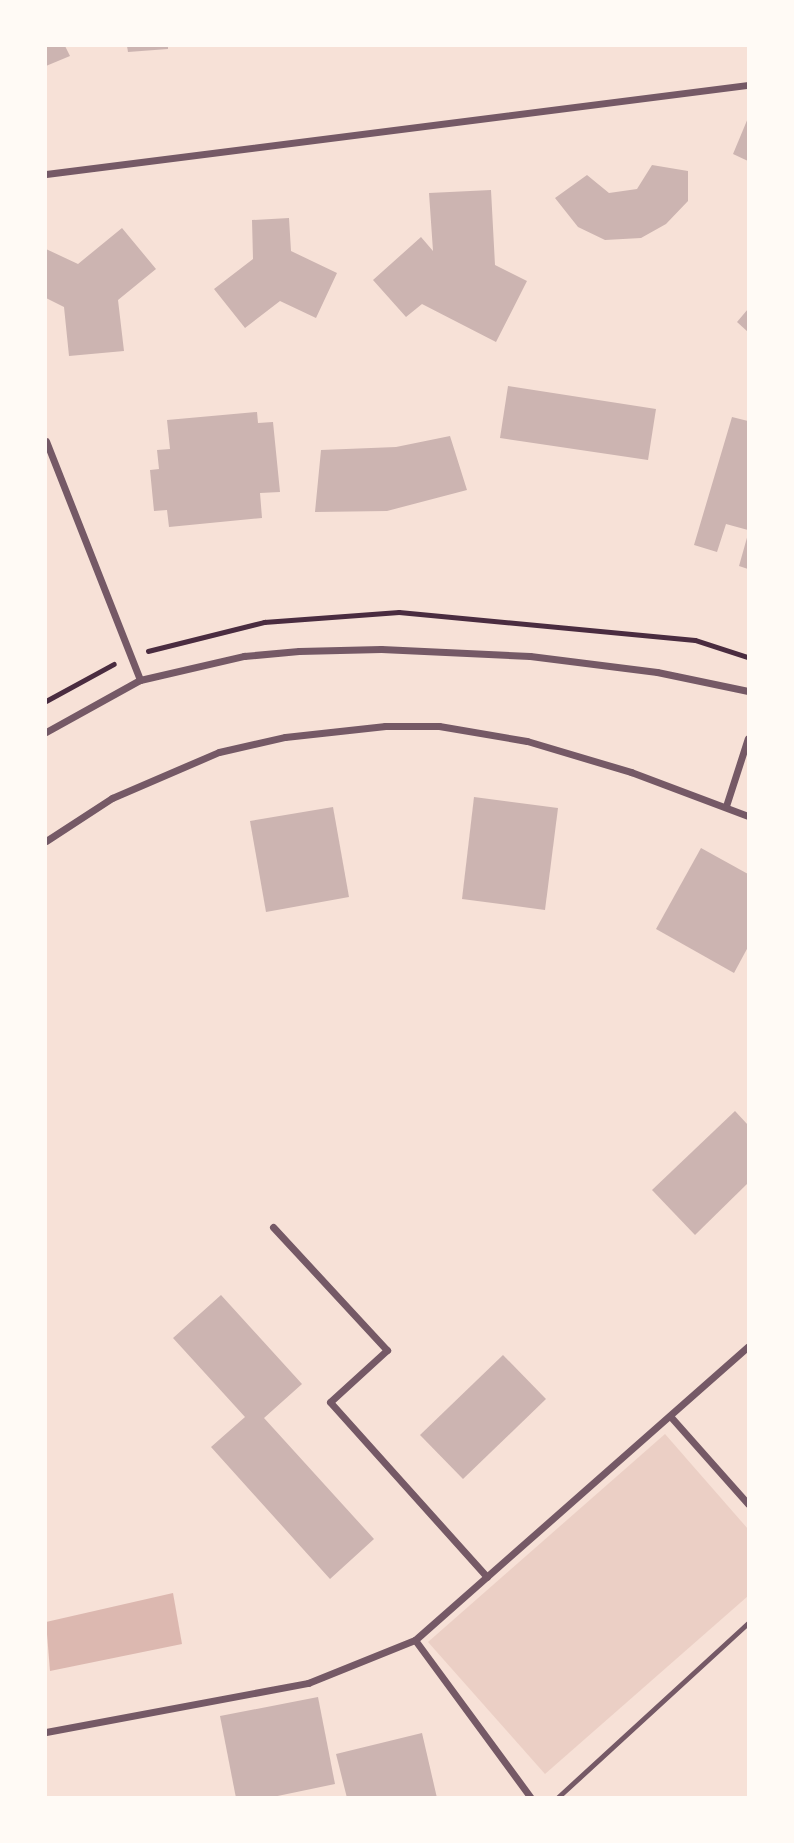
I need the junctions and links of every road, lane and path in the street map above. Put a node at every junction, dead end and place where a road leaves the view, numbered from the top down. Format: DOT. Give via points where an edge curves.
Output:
graph roads {
  1 [pos="748,85"];
  2 [pos="46,174"];
  3 [pos="46,441"];
  4 [pos="140,680"];
  5 [pos="748,691"];
  6 [pos="46,732"];
  7 [pos="748,738"];
  8 [pos="726,806"];
  9 [pos="748,816"];
  10 [pos="46,841"];
  11 [pos="273,1227"];
  12 [pos="748,1346"];
  13 [pos="670,1416"];
  14 [pos="748,1504"];
  15 [pos="486,1577"];
  16 [pos="748,1623"];
  17 [pos="415,1640"];
  18 [pos="46,1732"];
  19 [pos="531,1797"];
  20 [pos="556,1797"];
  1 -- 2 [label="street"];
  3 -- 4 [label="street"];
  4 -- 5 [label="street" via="244,656 381,649 590,663"];
  4 -- 6 [label="street"];
  7 -- 8 [label="street"];
  8 -- 9 [label="street"];
  8 -- 10 [label="street" via="527,741 439,726 385,726 285,737 219,752 122,793"];
  11 -- 15 [label="street" via="387,1350 330,1402"];
  12 -- 13 [label="street"];
  13 -- 14 [label="street"];
  13 -- 15 [label="street"];
  15 -- 17 [label="street"];
  16 -- 20 [label="lane"];
  17 -- 18 [label="street" via="308,1683"];
  17 -- 19 [label="street"];
}
